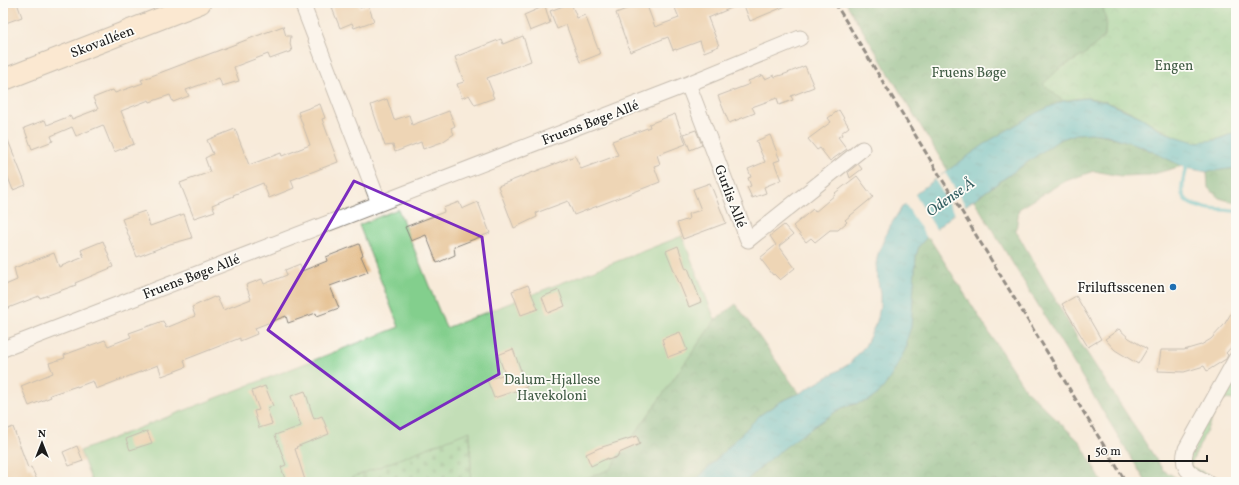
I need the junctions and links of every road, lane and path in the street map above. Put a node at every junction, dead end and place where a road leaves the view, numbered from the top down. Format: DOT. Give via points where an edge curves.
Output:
graph roads {
  1 [pos="200,3"];
  2 [pos="302,3"];
  3 [pos="800,38"];
  4 [pos="3,80"];
  5 [pos="688,84"];
  6 [pos="862,149"];
  7 [pos="379,204"];
  8 [pos="3,349"];
  9 [pos="1236,360"];
  10 [pos="1207,482"];
  1 -- 4 [label="street, Skovalléen"];
  2 -- 7 [label="street"];
  3 -- 5 [label="street, Fruens Bøge Allé"];
  5 -- 6 [label="street, Gurlis Allé" via="748,240"];
  5 -- 7 [label="street, Fruens Bøge Allé"];
  7 -- 8 [label="street, Fruens Bøge Allé"];
  9 -- 10 [label="street" via="1186,449 1184,457 1190,474"];
}
